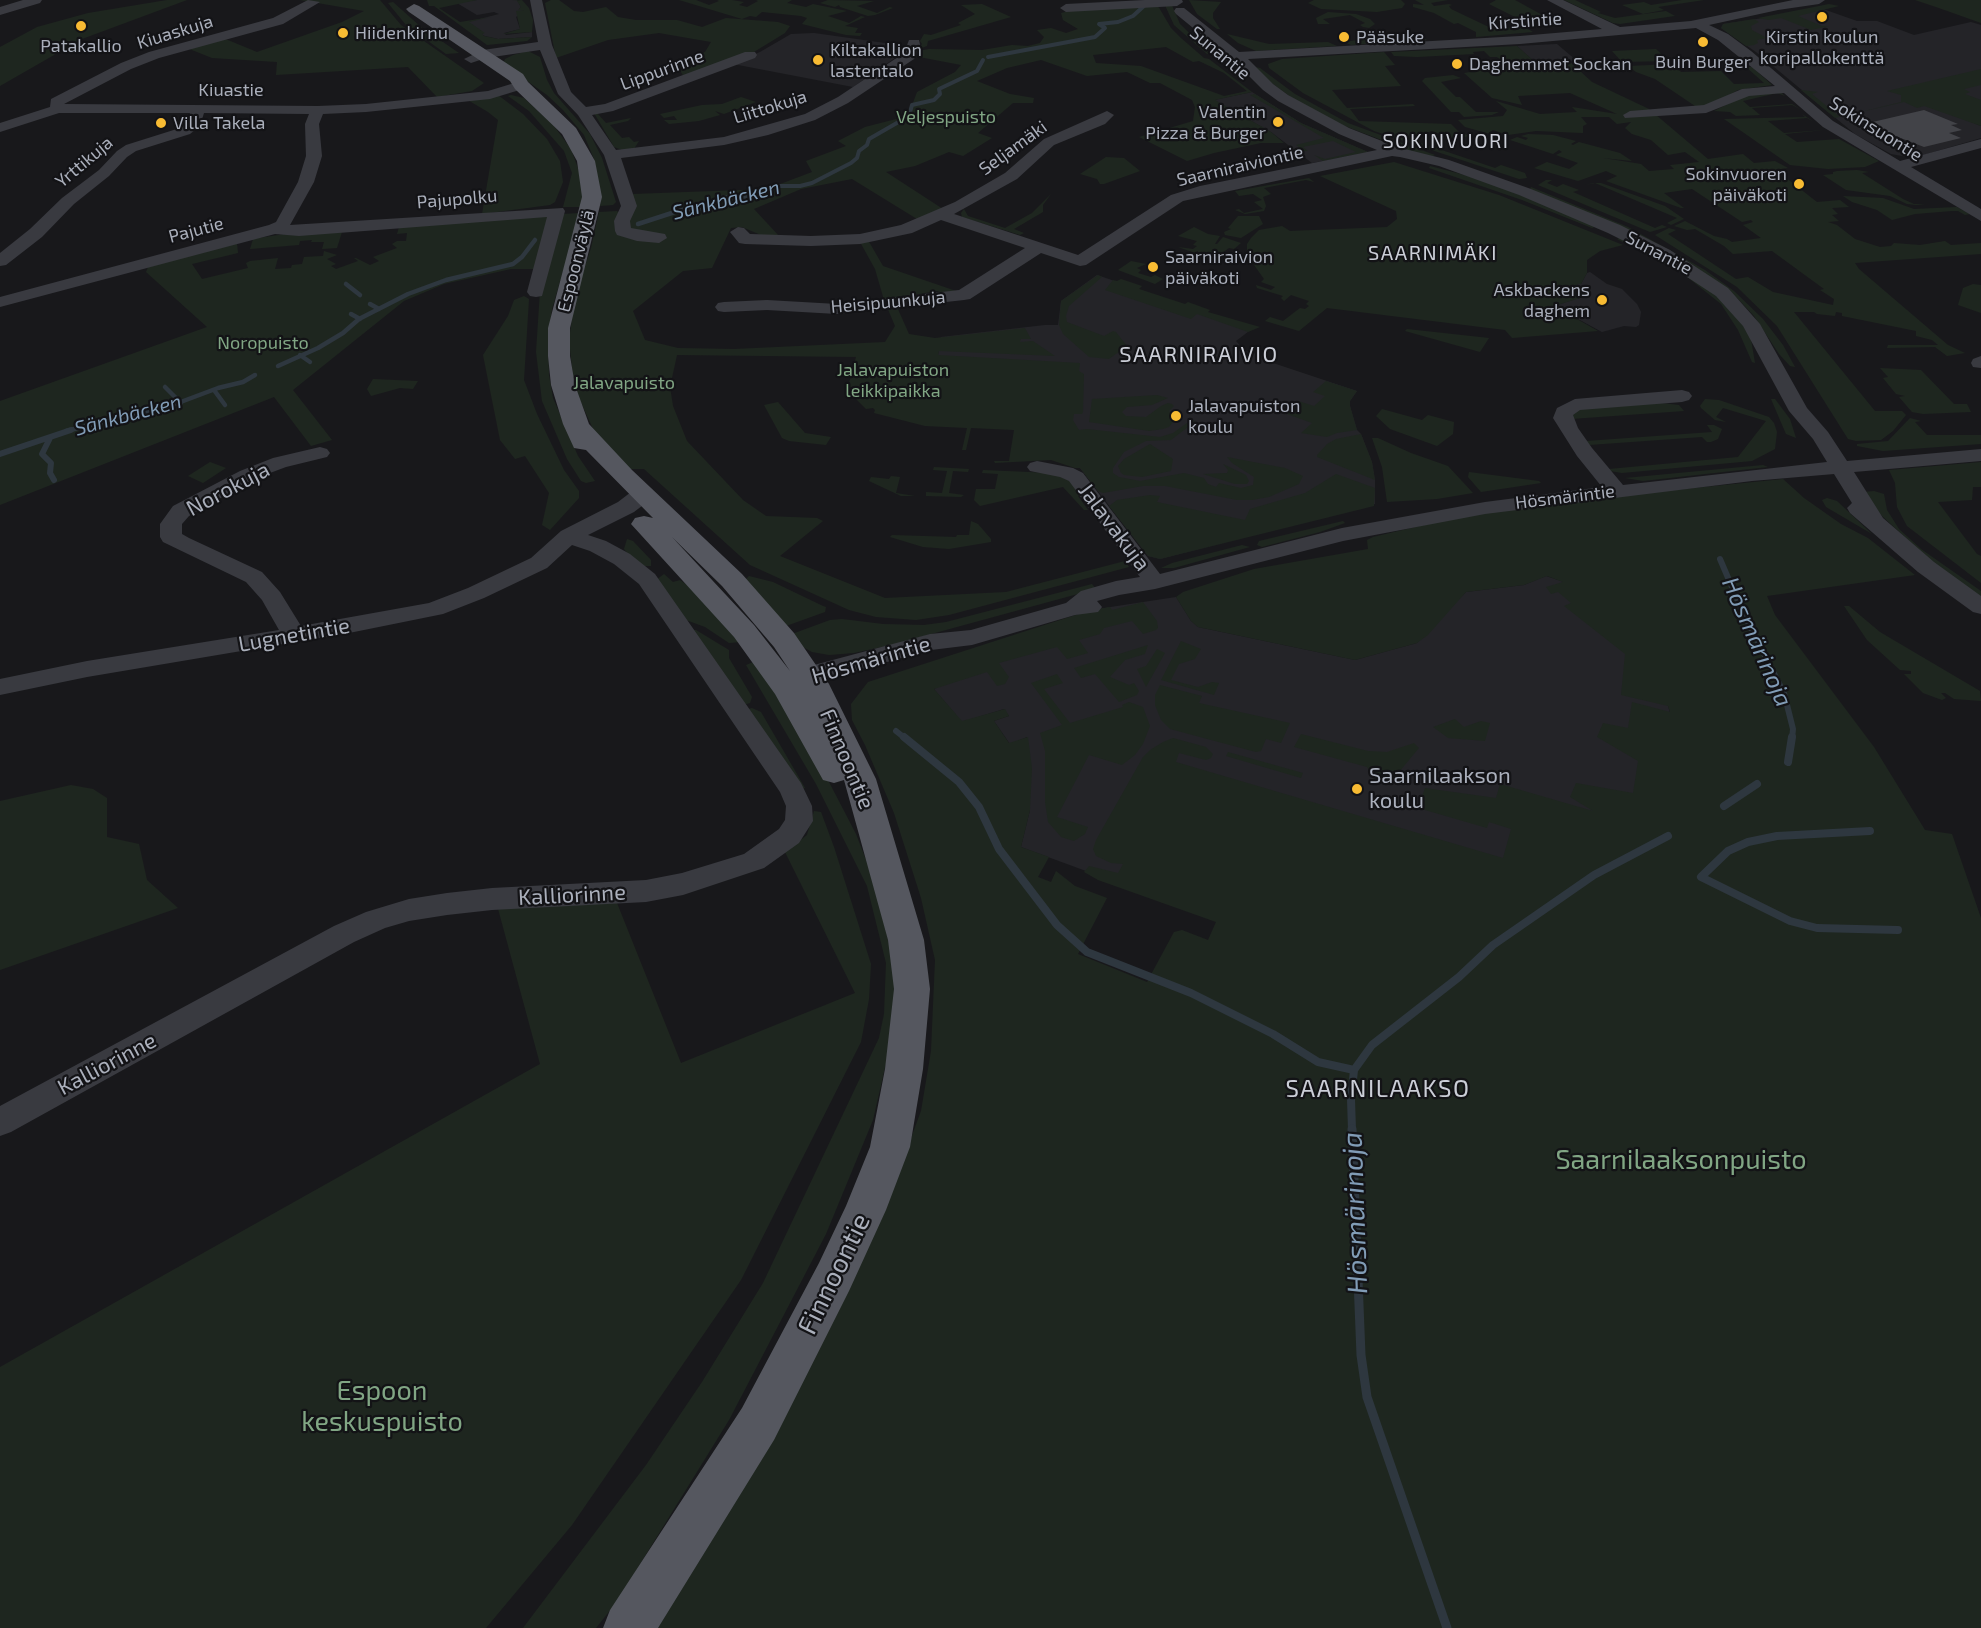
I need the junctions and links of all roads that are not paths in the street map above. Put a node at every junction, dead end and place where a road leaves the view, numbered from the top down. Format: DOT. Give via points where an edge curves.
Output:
graph roads {
  1 [pos="36,0"];
  2 [pos="536,0"];
  3 [pos="1553,0"];
  4 [pos="1818,0"];
  5 [pos="314,2"];
  6 [pos="1177,4"];
  7 [pos="409,5"];
  8 [pos="1066,8"];
  9 [pos="0,10"];
  10 [pos="1698,24"];
  11 [pos="1617,31"];
  12 [pos="914,43"];
  13 [pos="545,45"];
  14 [pos="750,55"];
  15 [pos="481,57"];
  16 [pos="1233,57"];
  17 [pos="521,85"];
  18 [pos="1787,89"];
  19 [pos="57,109"];
  20 [pos="198,109"];
  21 [pos="318,110"];
  22 [pos="583,112"];
  23 [pos="1630,114"];
  24 [pos="1107,115"];
  25 [pos="0,128"];
  26 [pos="1981,143"];
  27 [pos="1394,151"];
  28 [pos="612,155"];
  29 [pos="1898,166"];
  30 [pos="942,215"];
  31 [pos="1981,216"];
  32 [pos="275,229"];
  33 [pos="738,232"];
  34 [pos="659,238"];
  35 [pos="1105,244"];
  36 [pos="1039,247"];
  37 [pos="1117,258"];
  38 [pos="0,261"];
  39 [pos="1080,261"];
  40 [pos="1102,268"];
  41 [pos="536,292"];
  42 [pos="0,302"];
  43 [pos="724,307"];
  44 [pos="1682,396"];
  45 [pos="320,453"];
  46 [pos="1981,454"];
  47 [pos="1037,467"];
  48 [pos="1830,468"];
  49 [pos="1617,491"];
  50 [pos="629,499"];
  51 [pos="570,536"];
  52 [pos="1155,582"];
  53 [pos="1981,607"];
  54 [pos="294,635"];
  55 [pos="804,685"];
  56 [pos="0,687"];
  57 [pos="0,1122"];
  58 [pos="628,1628"];
  1 -- 9 [label="street"];
  2 -- 13 [label="street"];
  3 -- 11 [label="street"];
  4 -- 10 [label="street, Kirstintie"];
  5 -- 19 [label="street, Kiuaskuja" via="278,21 126,66 56,102"];
  6 -- 8 [label="street"];
  6 -- 16 [label="street, Sunantie" via="1184,23 1195,35"];
  7 -- 15 [label="main road, Espoonväylä"];
  10 -- 11 [label="street, Kirstintie"];
  10 -- 18 [label="street, Sokinsuontie" via="1723,37"];
  11 -- 16 [label="street, Kirstintie"];
  12 -- 28 [label="street, Liittokuja" via="909,56 810,117 724,141"];
  13 -- 15 [label="street"];
  13 -- 22 [label="street" via="565,94"];
  14 -- 22 [label="street, Lippurinne" via="615,106"];
  15 -- 17 [label="main road, Espoonväylä" via="507,81"];
  16 -- 27 [label="street, Sunantie" via="1253,81 1320,120"];
  17 -- 21 [label="street, Kiuastie" via="501,93"];
  17 -- 50 [label="main road, Espoonväylä" via="570,132 586,161 591,206 559,328 559,356 563,385 576,424"];
  18 -- 23 [label="street" via="1747,92 1706,109"];
  18 -- 29 [label="street, Sokinsuontie" via="1828,124"];
  19 -- 20 [label="street, Kiuastie"];
  19 -- 25 [label="street, Kiuastie"];
  20 -- 21 [label="street, Kiuastie"];
  20 -- 38 [label="street, Yrttikuja" via="193,126 185,131 122,154"];
  21 -- 32 [label="street" via="312,124 314,156 306,182 286,220"];
  22 -- 28 [label="street"];
  24 -- 30 [label="street, Seljamäki" via="1049,142 1006,179"];
  26 -- 29 [label="street"];
  27 -- 35 [label="street, Saarniraiviontie" via="1192,193 1177,198"];
  27 -- 48 [label="street, Sunantie" via="1564,208 1696,273 1740,309 1799,411 1803,434"];
  28 -- 34 [label="street" via="629,206 622,229 637,236"];
  29 -- 31 [label="street, Sokinsuontie"];
  30 -- 33 [label="street, Seljamäki" via="906,229 860,239 745,239"];
  30 -- 36 [label="street"];
  32 -- 41 [label="street, Pajupolku" via="299,231 557,211"];
  32 -- 42 [label="street, Pajutie"];
  35 -- 37 [label="street" via="1118,250"];
  35 -- 39 [label="street, Saarniraiviontie"];
  36 -- 39 [label="street"];
  36 -- 43 [label="street, Heisipuunkuja" via="964,296 837,309"];
  39 -- 40 [label="street"];
  44 -- 49 [label="street" via="1575,405 1564,412 1568,428 1584,452"];
  45 -- 54 [label="street, Norokuja" via="247,475 181,512 171,524 171,537 254,577 272,597"];
  46 -- 48 [label="street, Hösmärintie"];
  47 -- 52 [label="street, Jalavakuja" via="1076,477"];
  48 -- 49 [label="street, Hösmärintie"];
  48 -- 53 [label="street, Sunantie" via="1836,492"];
  49 -- 52 [label="street, Hösmärintie" via="1489,507 1342,535"];
  50 -- 51 [label="street, Lugnetintie"];
  50 -- 55 [label="main road, Espoonväylä" via="732,580 784,640"];
  51 -- 54 [label="street, Lugnetintie" via="539,563 452,604"];
  51 -- 57 [label="street, Kalliorinne" via="622,559 647,579 792,790 799,806 799,822 789,836 754,861 683,884 646,891 447,904 376,920"];
  52 -- 55 [label="street, Hösmärintie" via="1124,598 972,637 938,655"];
  54 -- 56 [label="street, Lugnetintie"];
  55 -- 58 [label="main road, Finnoontie" via="891,880 906,940 912,989 904,1069 890,1147 834,1277 758,1424"];
}
